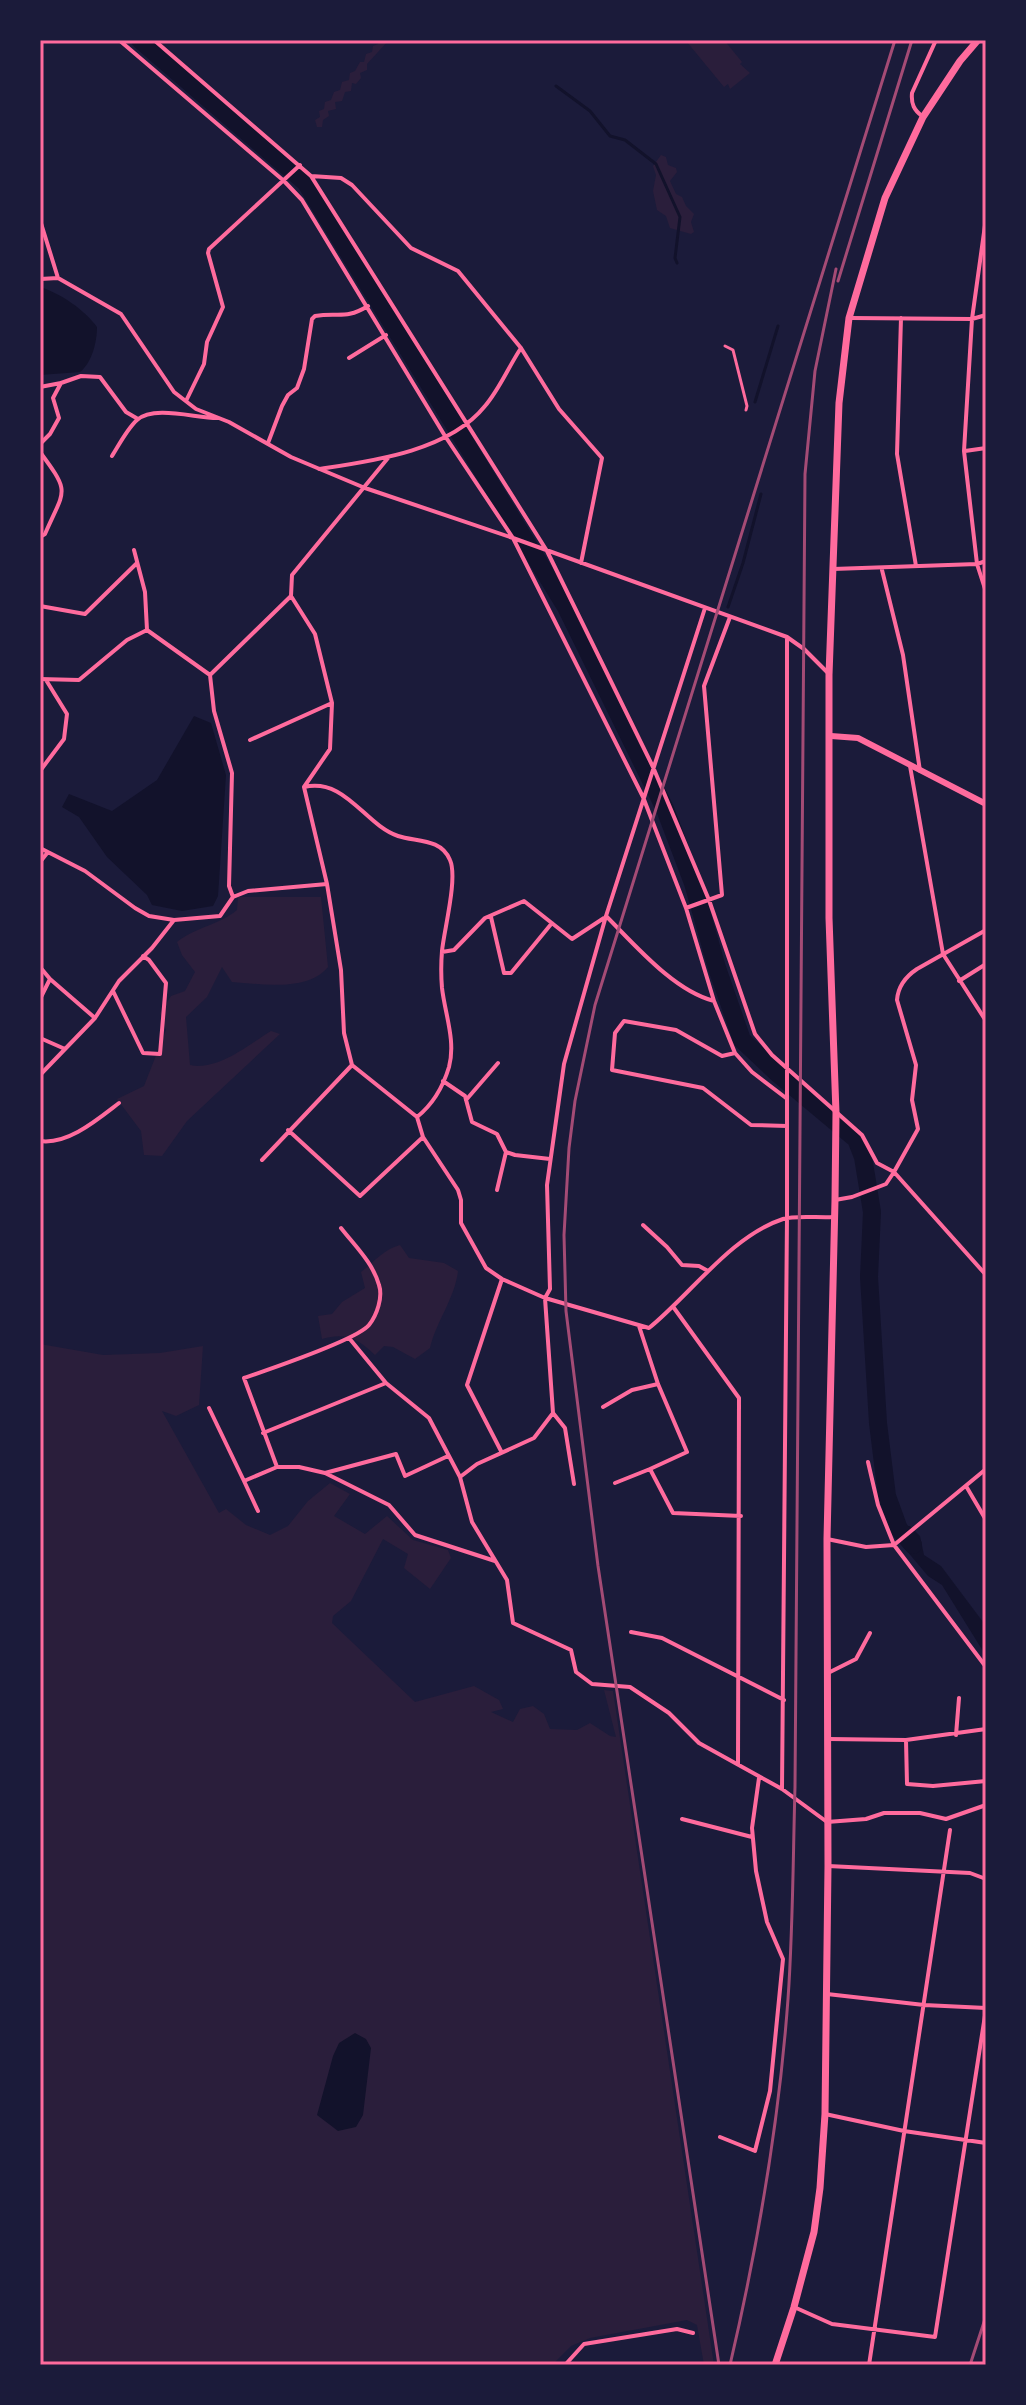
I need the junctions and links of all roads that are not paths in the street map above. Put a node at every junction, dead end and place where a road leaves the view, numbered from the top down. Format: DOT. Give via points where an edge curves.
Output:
graph roads {
  1 [pos="119,40"];
  2 [pos="154,40"];
  3 [pos="936,40"];
  4 [pos="978,40"];
  5 [pos="923,117"];
  6 [pos="300,165"];
  7 [pos="311,176"];
  8 [pos="284,181"];
  9 [pos="986,218"];
  10 [pos="40,220"];
  11 [pos="58,278"];
  12 [pos="40,279"];
  13 [pos="368,306"];
  14 [pos="986,315"];
  15 [pos="849,318"];
  16 [pos="901,318"];
  17 [pos="972,319"];
  18 [pos="386,335"];
  19 [pos="725,346"];
  20 [pos="521,348"];
  21 [pos="349,358"];
  22 [pos="61,383"];
  23 [pos="40,387"];
  24 [pos="186,401"];
  25 [pos="746,410"];
  26 [pos="219,418"];
  27 [pos="138,419"];
  28 [pos="468,422"];
  29 [pos="448,435"];
  30 [pos="268,443"];
  31 [pos="40,444"];
  32 [pos="986,448"];
  33 [pos="964,451"];
  34 [pos="40,452"];
  35 [pos="112,456"];
  36 [pos="388,458"];
  37 [pos="317,469"];
  38 [pos="365,488"];
  39 [pos="40,537"];
  40 [pos="516,539"];
  41 [pos="134,550"];
  42 [pos="547,551"];
  43 [pos="986,561"];
  44 [pos="137,563"];
  45 [pos="581,563"];
  46 [pos="977,564"];
  47 [pos="916,566"];
  48 [pos="833,569"];
  49 [pos="882,570"];
  50 [pos="986,592"];
  51 [pos="291,596"];
  52 [pos="40,606"];
  53 [pos="705,608"];
  54 [pos="730,617"];
  55 [pos="147,630"];
  56 [pos="787,637"];
  57 [pos="40,638"];
  58 [pos="40,647"];
  59 [pos="210,675"];
  60 [pos="829,675"];
  61 [pos="43,680"];
  62 [pos="332,703"];
  63 [pos="831,736"];
  64 [pos="250,740"];
  65 [pos="910,766"];
  66 [pos="652,770"];
  67 [pos="40,771"];
  68 [pos="920,771"];
  69 [pos="304,787"];
  70 [pos="643,797"];
  71 [pos="986,804"];
  72 [pos="40,848"];
  73 [pos="48,852"];
  74 [pos="40,862"];
  75 [pos="327,884"];
  76 [pos="233,897"];
  77 [pos="707,901"];
  78 [pos="688,907"];
  79 [pos="491,915"];
  80 [pos="606,916"];
  81 [pos="174,920"];
  82 [pos="552,923"];
  83 [pos="986,930"];
  84 [pos="442,952"];
  85 [pos="943,954"];
  86 [pos="143,956"];
  87 [pos="986,964"];
  88 [pos="40,967"];
  89 [pos="50,979"];
  90 [pos="959,981"];
  91 [pos="113,991"];
  92 [pos="40,999"];
  93 [pos="714,1001"];
  94 [pos="95,1018"];
  95 [pos="986,1021"];
  96 [pos="40,1038"];
  97 [pos="65,1049"];
  98 [pos="735,1053"];
  99 [pos="498,1063"];
  100 [pos="352,1065"];
  101 [pos="40,1075"];
  102 [pos="443,1081"];
  103 [pos="786,1095"];
  104 [pos="466,1100"];
  105 [pos="119,1103"];
  106 [pos="836,1112"];
  107 [pos="417,1117"];
  108 [pos="787,1126"];
  109 [pos="288,1130"];
  110 [pos="423,1137"];
  111 [pos="40,1141"];
  112 [pos="506,1152"];
  113 [pos="551,1159"];
  114 [pos="262,1160"];
  115 [pos="894,1172"];
  116 [pos="497,1190"];
  117 [pos="835,1200"];
  118 [pos="787,1217"];
  119 [pos="835,1217"];
  120 [pos="643,1225"];
  121 [pos="341,1228"];
  122 [pos="708,1271"];
  123 [pos="986,1275"];
  124 [pos="502,1279"];
  125 [pos="545,1298"];
  126 [pos="673,1308"];
  127 [pos="639,1326"];
  128 [pos="349,1338"];
  129 [pos="386,1383"];
  130 [pos="658,1384"];
  131 [pos="603,1407"];
  132 [pos="209,1408"];
  133 [pos="553,1413"];
  134 [pos="263,1433"];
  135 [pos="502,1452"];
  136 [pos="448,1456"];
  137 [pos="868,1462"];
  138 [pos="277,1467"];
  139 [pos="650,1469"];
  140 [pos="986,1469"];
  141 [pos="325,1473"];
  142 [pos="460,1477"];
  143 [pos="244,1481"];
  144 [pos="615,1483"];
  145 [pos="574,1484"];
  146 [pos="966,1486"];
  147 [pos="258,1511"];
  148 [pos="741,1516"];
  149 [pos="986,1520"];
  150 [pos="827,1539"];
  151 [pos="894,1545"];
  152 [pos="497,1562"];
  153 [pos="631,1632"];
  154 [pos="870,1633"];
  155 [pos="986,1667"];
  156 [pos="828,1673"];
  157 [pos="737,1677"];
  158 [pos="959,1698"];
  159 [pos="784,1700"];
  160 [pos="986,1729"];
  161 [pos="956,1735"];
  162 [pos="827,1739"];
  163 [pos="906,1740"];
  164 [pos="738,1764"];
  165 [pos="759,1778"];
  166 [pos="986,1781"];
  167 [pos="782,1789"];
  168 [pos="986,1805"];
  169 [pos="682,1819"];
  170 [pos="827,1822"];
  171 [pos="950,1830"];
  172 [pos="752,1837"];
  173 [pos="828,1866"];
  174 [pos="942,1872"];
  175 [pos="986,1879"];
  176 [pos="827,1994"];
  177 [pos="924,2005"];
  178 [pos="986,2008"];
  179 [pos="825,2114"];
  180 [pos="904,2131"];
  181 [pos="720,2137"];
  182 [pos="966,2140"];
  183 [pos="986,2143"];
  184 [pos="794,2307"];
  185 [pos="874,2331"];
  186 [pos="693,2333"];
  187 [pos="565,2365"];
  188 [pos="775,2365"];
  189 [pos="869,2365"];
  1 -- 8 [label="street"];
  2 -- 6 [label="street"];
  3 -- 5 [label="street" via="912,93 915,111"];
  4 -- 5 [label="highway"];
  5 -- 15 [label="highway" via="885,198"];
  6 -- 7 [label="street"];
  6 -- 8 [label="street"];
  7 -- 20 [label="street" via="341,178 352,185 411,248 458,271"];
  7 -- 28 [label="street"];
  8 -- 13 [label="street" via="302,200"];
  8 -- 24 [label="street" via="209,249 223,307"];
  9 -- 17 [label="street"];
  10 -- 11 [label="street"];
  11 -- 12 [label="street"];
  11 -- 24 [label="street" via="121,314 174,392"];
  13 -- 18 [label="street"];
  13 -- 30 [label="street" via="352,316 323,314 312,319 304,369"];
  14 -- 17 [label="street"];
  15 -- 16 [label="street"];
  15 -- 48 [label="highway" via="839,403"];
  16 -- 17 [label="street"];
  16 -- 47 [label="street" via="897,454"];
  17 -- 33 [label="street"];
  18 -- 21 [label="street"];
  18 -- 29 [label="street"];
  19 -- 25 [label="street" via="733,350"];
  20 -- 28 [label="street" via="485,407"];
  20 -- 45 [label="street" via="559,409 602,458"];
  22 -- 23 [label="street"];
  22 -- 27 [label="street" via="100,377 126,412"];
  22 -- 31 [label="street" via="53,398 59,418"];
  24 -- 26 [label="street"];
  26 -- 27 [label="street" via="169,412"];
  26 -- 30 [label="street"];
  27 -- 35 [label="street"];
  28 -- 29 [label="street"];
  28 -- 42 [label="street"];
  29 -- 36 [label="street"];
  29 -- 40 [label="street"];
  30 -- 37 [label="street"];
  32 -- 33 [label="street"];
  33 -- 46 [label="street"];
  34 -- 39 [label="street" via="62,482 63,493"];
  36 -- 37 [label="street"];
  36 -- 38 [label="street"];
  37 -- 38 [label="street"];
  38 -- 40 [label="street"];
  38 -- 51 [label="street" via="292,575"];
  40 -- 42 [label="street"];
  40 -- 70 [label="street"];
  41 -- 44 [label="street"];
  42 -- 45 [label="street"];
  42 -- 66 [label="street"];
  43 -- 46 [label="street"];
  44 -- 52 [label="street" via="85,614"];
  44 -- 55 [label="street"];
  45 -- 53 [label="street"];
  46 -- 47 [label="street"];
  46 -- 50 [label="street"];
  47 -- 49 [label="street"];
  48 -- 49 [label="street"];
  48 -- 60 [label="highway"];
  49 -- 68 [label="street" via="903,655"];
  51 -- 59 [label="street"];
  51 -- 62 [label="street" via="315,634"];
  53 -- 54 [label="street"];
  53 -- 66 [label="street"];
  54 -- 56 [label="street"];
  54 -- 77 [label="street" via="704,686 722,895"];
  55 -- 59 [label="street"];
  55 -- 61 [label="street" via="79,680"];
  56 -- 60 [label="street"];
  56 -- 103 [label="street"];
  57 -- 58 [label="street"];
  59 -- 76 [label="street" via="232,773"];
  60 -- 63 [label="highway"];
  61 -- 67 [label="street" via="67,714 64,739"];
  62 -- 64 [label="street"];
  62 -- 69 [label="street" via="330,749"];
  63 -- 65 [label="street" via="858,738"];
  63 -- 106 [label="highway" via="829,918"];
  65 -- 68 [label="street"];
  65 -- 85 [label="street"];
  66 -- 70 [label="street"];
  66 -- 77 [label="street"];
  68 -- 71 [label="street"];
  69 -- 75 [label="street"];
  69 -- 84 [label="street" via="317,784 341,793 396,836 429,841 450,859 453,873"];
  70 -- 78 [label="street"];
  70 -- 80 [label="street"];
  72 -- 73 [label="street"];
  73 -- 74 [label="street"];
  73 -- 81 [label="street" via="149,916"];
  75 -- 76 [label="street"];
  75 -- 100 [label="street"];
  76 -- 81 [label="street" via="220,916"];
  77 -- 78 [label="street"];
  77 -- 106 [label="street" via="755,1034"];
  78 -- 93 [label="street"];
  79 -- 82 [label="street" via="524,901"];
  79 -- 82 [label="street" via="504,973 511,973"];
  79 -- 84 [label="street" via="454,950"];
  80 -- 82 [label="street" via="572,939"];
  80 -- 93 [label="street" via="696,996"];
  80 -- 113 [label="street" via="564,1064"];
  81 -- 86 [label="street"];
  83 -- 85 [label="street"];
  84 -- 102 [label="street" via="451,1040"];
  85 -- 90 [label="street"];
  85 -- 115 [label="street" via="907,976 898,990 916,1065 912,1100 918,1129"];
  86 -- 91 [label="street"];
  86 -- 91 [label="street" via="166,983 160,1054 143,1053"];
  87 -- 90 [label="street"];
  88 -- 89 [label="street"];
  89 -- 92 [label="street"];
  89 -- 94 [label="street"];
  90 -- 95 [label="street"];
  91 -- 94 [label="street"];
  93 -- 98 [label="street"];
  94 -- 97 [label="street"];
  96 -- 97 [label="street"];
  97 -- 101 [label="street"];
  98 -- 103 [label="street"];
  98 -- 108 [label="street" via="722,1056 676,1030 624,1021 615,1033 612,1070 703,1088 751,1125"];
  99 -- 104 [label="street"];
  100 -- 107 [label="street"];
  100 -- 109 [label="street"];
  102 -- 104 [label="street"];
  102 -- 107 [label="street" via="430,1106"];
  103 -- 108 [label="street"];
  104 -- 112 [label="street" via="472,1122 497,1134"];
  105 -- 111 [label="street" via="87,1127 50,1143"];
  106 -- 115 [label="street" via="862,1135 877,1163"];
  106 -- 117 [label="highway"];
  107 -- 110 [label="street"];
  108 -- 118 [label="street"];
  109 -- 110 [label="street" via="360,1196"];
  109 -- 114 [label="street"];
  110 -- 124 [label="street" via="458,1190 468,1237 486,1268"];
  112 -- 113 [label="street"];
  112 -- 116 [label="street"];
  113 -- 125 [label="street" via="550,1289"];
  115 -- 117 [label="street" via="886,1184"];
  115 -- 123 [label="street"];
  117 -- 119 [label="highway"];
  118 -- 119 [label="street"];
  118 -- 122 [label="street" via="760,1229"];
  118 -- 159 [label="street"];
  119 -- 150 [label="highway"];
  120 -- 122 [label="street" via="682,1265"];
  121 -- 128 [label="street" via="372,1267 381,1288 379,1307 368,1327"];
  122 -- 126 [label="street"];
  124 -- 125 [label="street"];
  124 -- 135 [label="street" via="467,1385"];
  125 -- 127 [label="street"];
  125 -- 133 [label="street"];
  126 -- 127 [label="street" via="649,1328"];
  126 -- 148 [label="street" via="739,1398"];
  127 -- 130 [label="street"];
  128 -- 129 [label="street"];
  128 -- 134 [label="street" via="244,1378"];
  129 -- 134 [label="street"];
  129 -- 136 [label="street" via="429,1418"];
  130 -- 131 [label="street" via="632,1390"];
  130 -- 139 [label="street" via="687,1452"];
  132 -- 143 [label="street"];
  133 -- 135 [label="street" via="534,1438"];
  133 -- 145 [label="street" via="565,1428"];
  134 -- 138 [label="street"];
  135 -- 142 [label="street"];
  136 -- 141 [label="street" via="405,1476 396,1454"];
  136 -- 142 [label="street"];
  137 -- 151 [label="street"];
  138 -- 141 [label="street"];
  138 -- 143 [label="street"];
  139 -- 144 [label="street"];
  139 -- 148 [label="street" via="673,1513"];
  140 -- 146 [label="street"];
  141 -- 152 [label="street" via="389,1505 415,1535"];
  142 -- 152 [label="street" via="472,1522"];
  143 -- 147 [label="street"];
  146 -- 149 [label="street"];
  146 -- 151 [label="street"];
  148 -- 157 [label="street"];
  150 -- 151 [label="street" via="866,1547"];
  150 -- 156 [label="highway"];
  151 -- 155 [label="street"];
  152 -- 164 [label="street" via="507,1580 513,1623 571,1650 576,1672 592,1684 630,1687 669,1713 699,1743"];
  153 -- 157 [label="street" via="662,1638"];
  154 -- 156 [label="street" via="856,1659"];
  156 -- 162 [label="highway"];
  157 -- 159 [label="street"];
  157 -- 164 [label="street"];
  158 -- 161 [label="street"];
  159 -- 167 [label="street"];
  160 -- 161 [label="street"];
  161 -- 163 [label="street"];
  162 -- 163 [label="street"];
  162 -- 170 [label="highway"];
  163 -- 166 [label="street" via="907,1784"];
  164 -- 165 [label="street"];
  165 -- 167 [label="street"];
  165 -- 172 [label="street"];
  167 -- 170 [label="street"];
  168 -- 170 [label="street" via="946,1819 884,1813"];
  169 -- 172 [label="street"];
  170 -- 173 [label="highway"];
  171 -- 174 [label="street"];
  172 -- 181 [label="street" via="767,1922 783,1959 770,2091 755,2151"];
  173 -- 174 [label="street"];
  173 -- 176 [label="highway"];
  174 -- 175 [label="street"];
  174 -- 177 [label="street"];
  176 -- 177 [label="street"];
  176 -- 179 [label="highway"];
  177 -- 178 [label="street"];
  177 -- 180 [label="street"];
  178 -- 182 [label="street"];
  179 -- 180 [label="street"];
  179 -- 184 [label="highway" via="814,2232"];
  180 -- 182 [label="street"];
  180 -- 185 [label="street"];
  182 -- 183 [label="street"];
  182 -- 185 [label="street" via="935,2337"];
  184 -- 185 [label="street" via="832,2324"];
  184 -- 188 [label="highway"];
  185 -- 189 [label="street"];
  186 -- 187 [label="street" via="677,2329 584,2344"];
}
